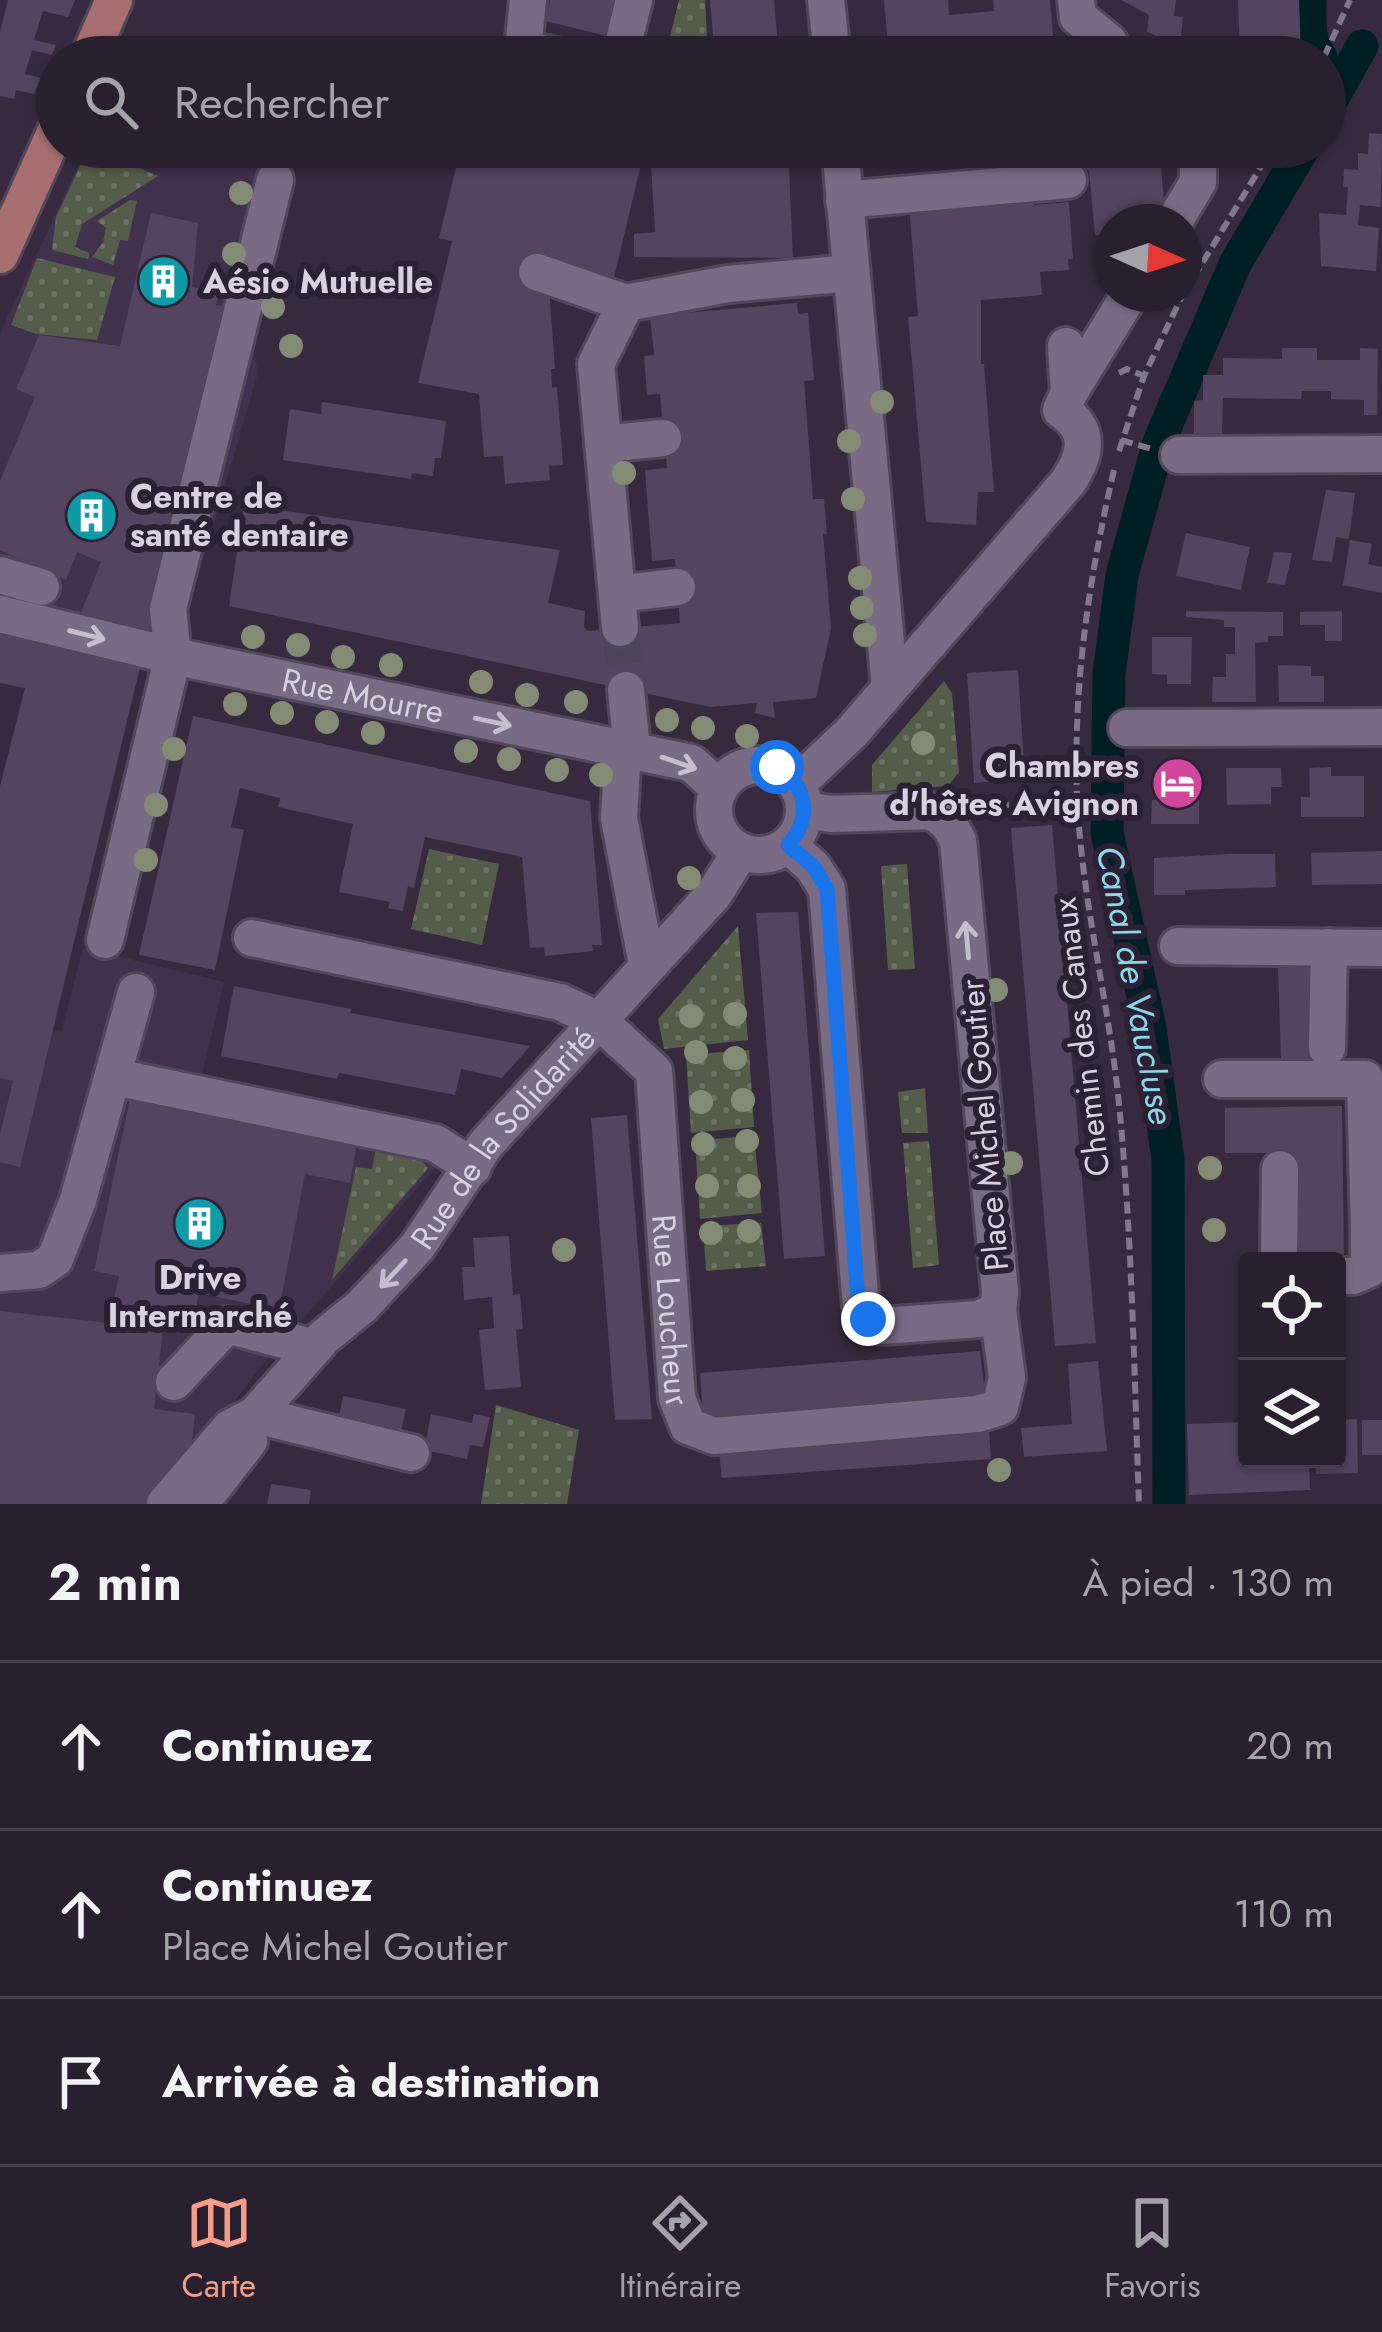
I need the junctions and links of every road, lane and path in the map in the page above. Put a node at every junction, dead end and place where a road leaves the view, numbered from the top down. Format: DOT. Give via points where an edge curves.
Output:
graph roads {
  1 [pos="114,0"];
  2 [pos="528,0"];
  3 [pos="634,0"];
  4 [pos="826,0"];
  5 [pos="1076,0"];
  6 [pos="1350,0"];
  7 [pos="98,36"];
  8 [pos="524,36"];
  9 [pos="625,36"];
  10 [pos="830,36"];
  11 [pos="1102,36"];
  12 [pos="1334,36"];
  13 [pos="37,168"];
  14 [pos="841,168"];
  15 [pos="1198,168"];
  16 [pos="1260,168"];
  17 [pos="275,180"];
  18 [pos="1068,180"];
  19 [pos="844,200"];
  20 [pos="1185,204"];
  21 [pos="5,233"];
  22 [pos="1202,264"];
  23 [pos="537,272"];
  24 [pos="851,273"];
  25 [pos="626,303"];
  26 [pos="1119,312"];
  27 [pos="1175,312"];
  28 [pos="1066,346"];
  29 [pos="1069,393"];
  30 [pos="664,438"];
  31 [pos="1121,440"];
  32 [pos="603,444"];
  33 [pos="1143,446"];
  34 [pos="1382,454"];
  35 [pos="1179,455"];
  36 [pos="0,575"];
  37 [pos="40,587"];
  38 [pos="677,587"];
  39 [pos="0,614"];
  40 [pos="173,656"];
  41 [pos="890,687"];
  42 [pos="626,690"];
  43 [pos="1382,727"];
  44 [pos="1127,728"];
  45 [pos="628,749"];
  46 [pos="719,788"];
  47 [pos="801,797"];
  48 [pos="1077,800"];
  49 [pos="932,811"];
  50 [pos="788,845"];
  51 [pos="741,851"];
  52 [pos="252,938"];
  53 [pos="105,940"];
  54 [pos="1178,946"];
  55 [pos="1329,947"];
  56 [pos="1382,948"];
  57 [pos="647,965"];
  58 [pos="136,992"];
  59 [pos="598,1020"];
  60 [pos="1327,1048"];
  61 [pos="115,1077"];
  62 [pos="1222,1079"];
  63 [pos="472,1167"];
  64 [pos="1280,1169"];
  65 [pos="1376,1229"];
  66 [pos="1280,1252"];
  67 [pos="1,1269"];
  68 [pos="1346,1276"];
  69 [pos="998,1310"];
  70 [pos="319,1342"];
  71 [pos="174,1382"];
  72 [pos="255,1414"];
  73 [pos="411,1453"];
  74 [pos="165,1504"];
  75 [pos="200,1504"];
  76 [pos="1139,1504"];
  1 -- 7 [label="main road"];
  2 -- 8 [label="street"];
  3 -- 9 [label="street"];
  4 -- 10 [label="street"];
  5 -- 11 [label="street" via="1078,17"];
  6 -- 12 [label="path"];
  13 -- 21 [label="main road"];
  14 -- 19 [label="street"];
  15 -- 20 [label="street"];
  16 -- 22 [label="path, Chemin des Canaux"];
  17 -- 40 [label="street" via="168,609"];
  18 -- 19 [label="street"];
  19 -- 24 [label="street"];
  23 -- 25 [label="street"];
  24 -- 25 [label="street"];
  24 -- 41 [label="street"];
  25 -- 32 [label="street" via="596,364"];
  26 -- 29 [label="street"];
  27 -- 31 [label="path, Chemin des Canaux"];
  28 -- 29 [label="street"];
  29 -- 41 [label="street" via="1061,410 1078,424 1085,449 1068,482"];
  30 -- 32 [label="street"];
  31 -- 33 [label="path"];
  31 -- 48 [label="path, Chemin des Canaux" via="1084,610"];
  32 -- 38 [label="street" via="619,611"];
  34 -- 35 [label="street"];
  36 -- 37 [label="street"];
  39 -- 40 [label="street, Rue Mourre, one-way"];
  40 -- 45 [label="street, Rue Mourre, one-way"];
  40 -- 53 [label="street"];
  41 -- 47 [label="street"];
  42 -- 45 [label="street"];
  43 -- 44 [label="street"];
  45 -- 46 [label="street, Rue Mourre, one-way" via="691,763"];
  45 -- 57 [label="street" via="619,818"];
  46 -- 47 [label="street" via="739,769 764,764 777,767"];
  46 -- 51 [label="street" via="719,831"];
  47 -- 49 [label="street" via="832,814"];
  47 -- 50 [label="street" via="803,823"];
  48 -- 49 [label="path"];
  48 -- 76 [label="path, Chemin des Canaux" via="1118,1093"];
  69 -- 49 [label="street, Place Michel Goutier, one-way" via="958,842"];
  50 -- 51 [label="street" via="765,855"];
  50 -- 69 [label="street, Place Michel Goutier" via="827,889 860,1307 882,1326"];
  51 -- 57 [label="street, Rue de la Solidarité" via="714,894"];
  52 -- 59 [label="street" via="560,1002"];
  54 -- 55 [label="street"];
  55 -- 56 [label="street"];
  55 -- 60 [label="street"];
  57 -- 59 [label="street, Rue de la Solidarité"];
  58 -- 61 [label="street"];
  59 -- 63 [label="street, Rue de la Solidarité"];
  59 -- 69 [label="street, Rue Loucheur" via="654,1071 676,1398 688,1426 714,1436 1000,1407 1007,1378"];
  61 -- 63 [label="street" via="435,1143"];
  61 -- 67 [label="street" via="55,1259 39,1270"];
  62 -- 65 [label="street" via="1365,1078"];
  63 -- 70 [label="street, Rue de la Solidarité, one-way" via="417,1247"];
  64 -- 66 [label="street"];
  65 -- 68 [label="street" via="1369,1269"];
  70 -- 71 [label="street" via="227,1325"];
  70 -- 72 [label="street, Rue de la Solidarité"];
  72 -- 73 [label="street"];
  72 -- 74 [label="street, Rue de la Solidarité" via="230,1428"];
  72 -- 75 [label="street, Rue de la Solidarité" via="250,1439"];
}
